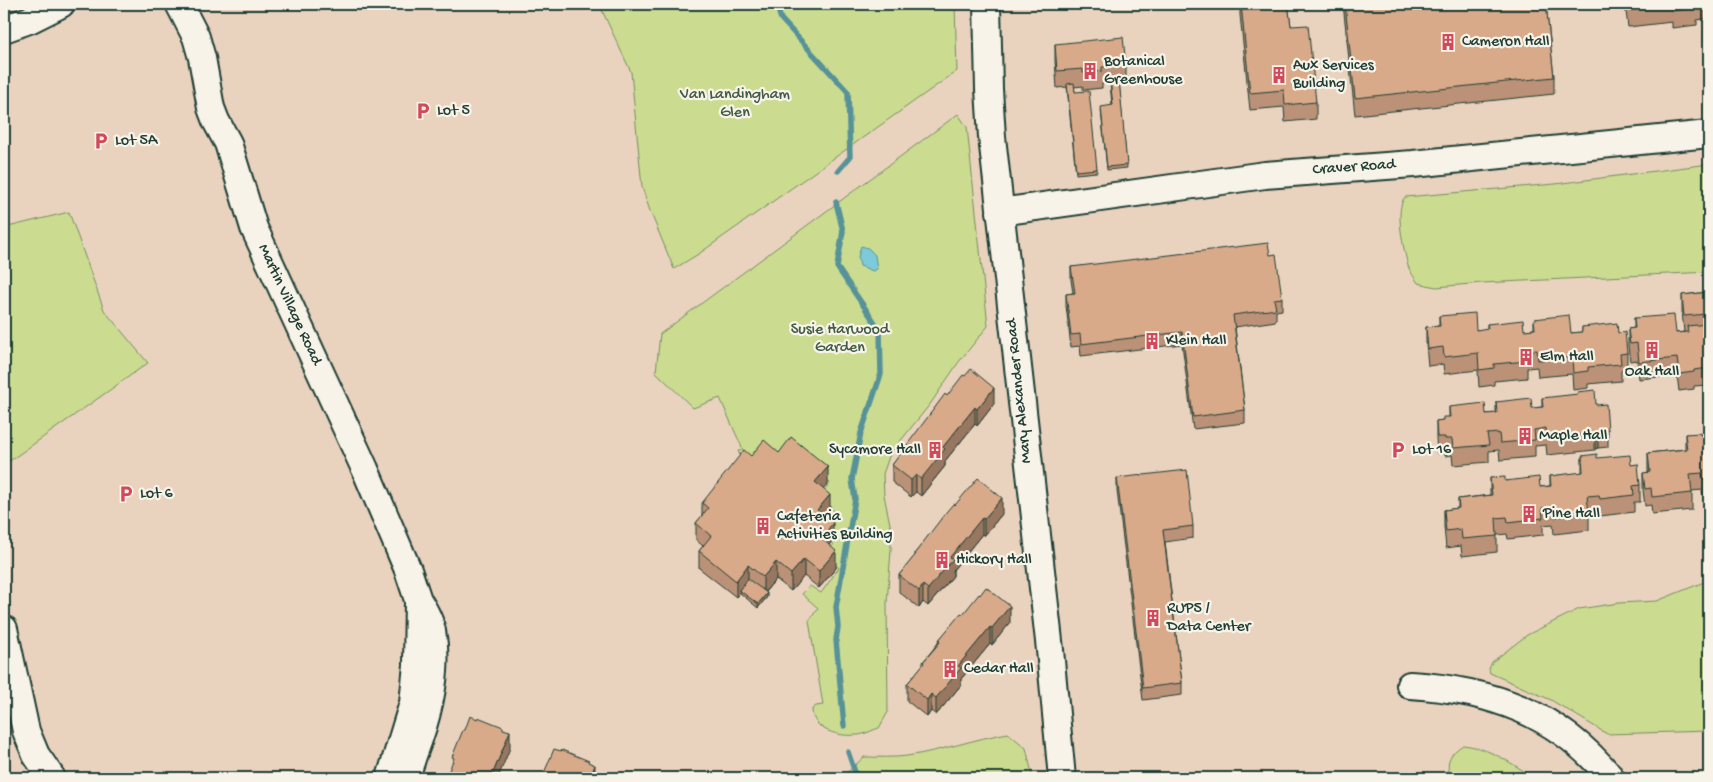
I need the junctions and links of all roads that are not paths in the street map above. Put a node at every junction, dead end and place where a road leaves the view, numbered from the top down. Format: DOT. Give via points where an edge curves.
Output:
graph roads {
  1 [pos="61,4"];
  2 [pos="180,4"];
  3 [pos="987,4"];
  4 [pos="4,29"];
  5 [pos="1709,134"];
  6 [pos="1000,212"];
  7 [pos="418,600"];
  8 [pos="4,629"];
  9 [pos="1410,686"];
  10 [pos="52,778"];
  11 [pos="390,778"];
  12 [pos="404,778"];
  13 [pos="1062,778"];
  14 [pos="1611,778"];
  1 -- 4 [label="street"];
  2 -- 7 [label="street, Martin Village Road" via="196,37 212,108 228,143 254,228 365,469"];
  3 -- 6 [label="street, Mary Alexander Road" via="992,128"];
  5 -- 6 [label="street, Craver Road" via="1413,164 1265,175"];
  6 -- 13 [label="street, Mary Alexander Road"];
  7 -- 11 [label="street, Martin Village Road" via="414,695"];
  7 -- 12 [label="street, Martin Village Road" via="432,632 433,677 425,722"];
  8 -- 10 [label="street" via="26,731 36,755"];
  9 -- 14 [label="street" via="1470,692 1525,711 1572,740"];
}
